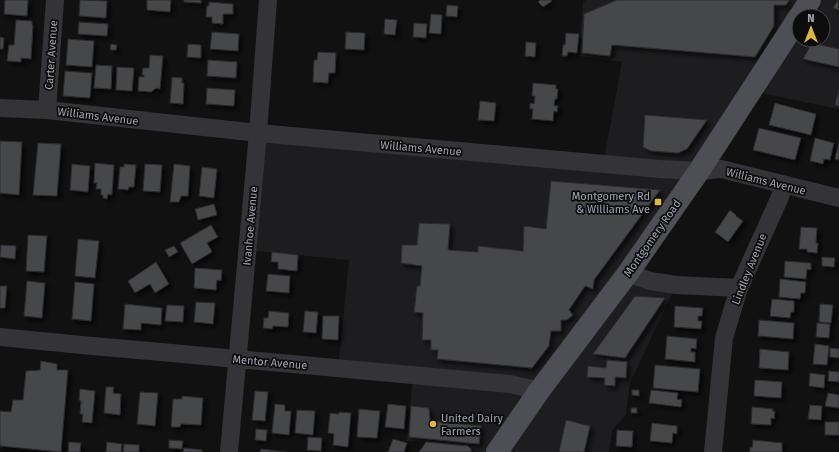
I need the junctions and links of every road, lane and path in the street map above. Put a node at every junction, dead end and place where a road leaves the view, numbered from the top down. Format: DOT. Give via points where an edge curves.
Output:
graph roads {
  1 [pos="55,0"];
  2 [pos="268,0"];
  3 [pos="791,29"];
  4 [pos="0,108"];
  5 [pos="47,110"];
  6 [pos="258,133"];
  7 [pos="699,171"];
  8 [pos="784,185"];
  9 [pos="839,198"];
  10 [pos="628,273"];
  11 [pos="738,288"];
  12 [pos="0,337"];
  13 [pos="238,359"];
  14 [pos="539,391"];
  15 [pos="229,452"];
  16 [pos="497,452"];
  17 [pos="713,452"];
  1 -- 5 [label="street, Carter Avenue"];
  2 -- 6 [label="street, Ivanhoe Avenue"];
  3 -- 7 [label="main road, Montgomery Road"];
  4 -- 5 [label="street, Williams Avenue"];
  5 -- 6 [label="street, Williams Avenue"];
  6 -- 7 [label="street, Williams Avenue" via="660,170"];
  6 -- 13 [label="street, Ivanhoe Avenue"];
  7 -- 8 [label="street, Williams Avenue" via="721,169"];
  7 -- 10 [label="main road, Montgomery Road"];
  8 -- 9 [label="street, Williams Avenue"];
  8 -- 11 [label="street, Lindley Avenue"];
  10 -- 11 [label="street" via="650,281 676,285"];
  10 -- 14 [label="main road, Montgomery Road"];
  11 -- 17 [label="street, Lindley Avenue" via="724,338"];
  12 -- 13 [label="street, Mentor Avenue"];
  13 -- 14 [label="street, Mentor Avenue" via="510,384"];
  13 -- 15 [label="street, Ivanhoe Avenue"];
  14 -- 16 [label="main road, Montgomery Road"];
}
